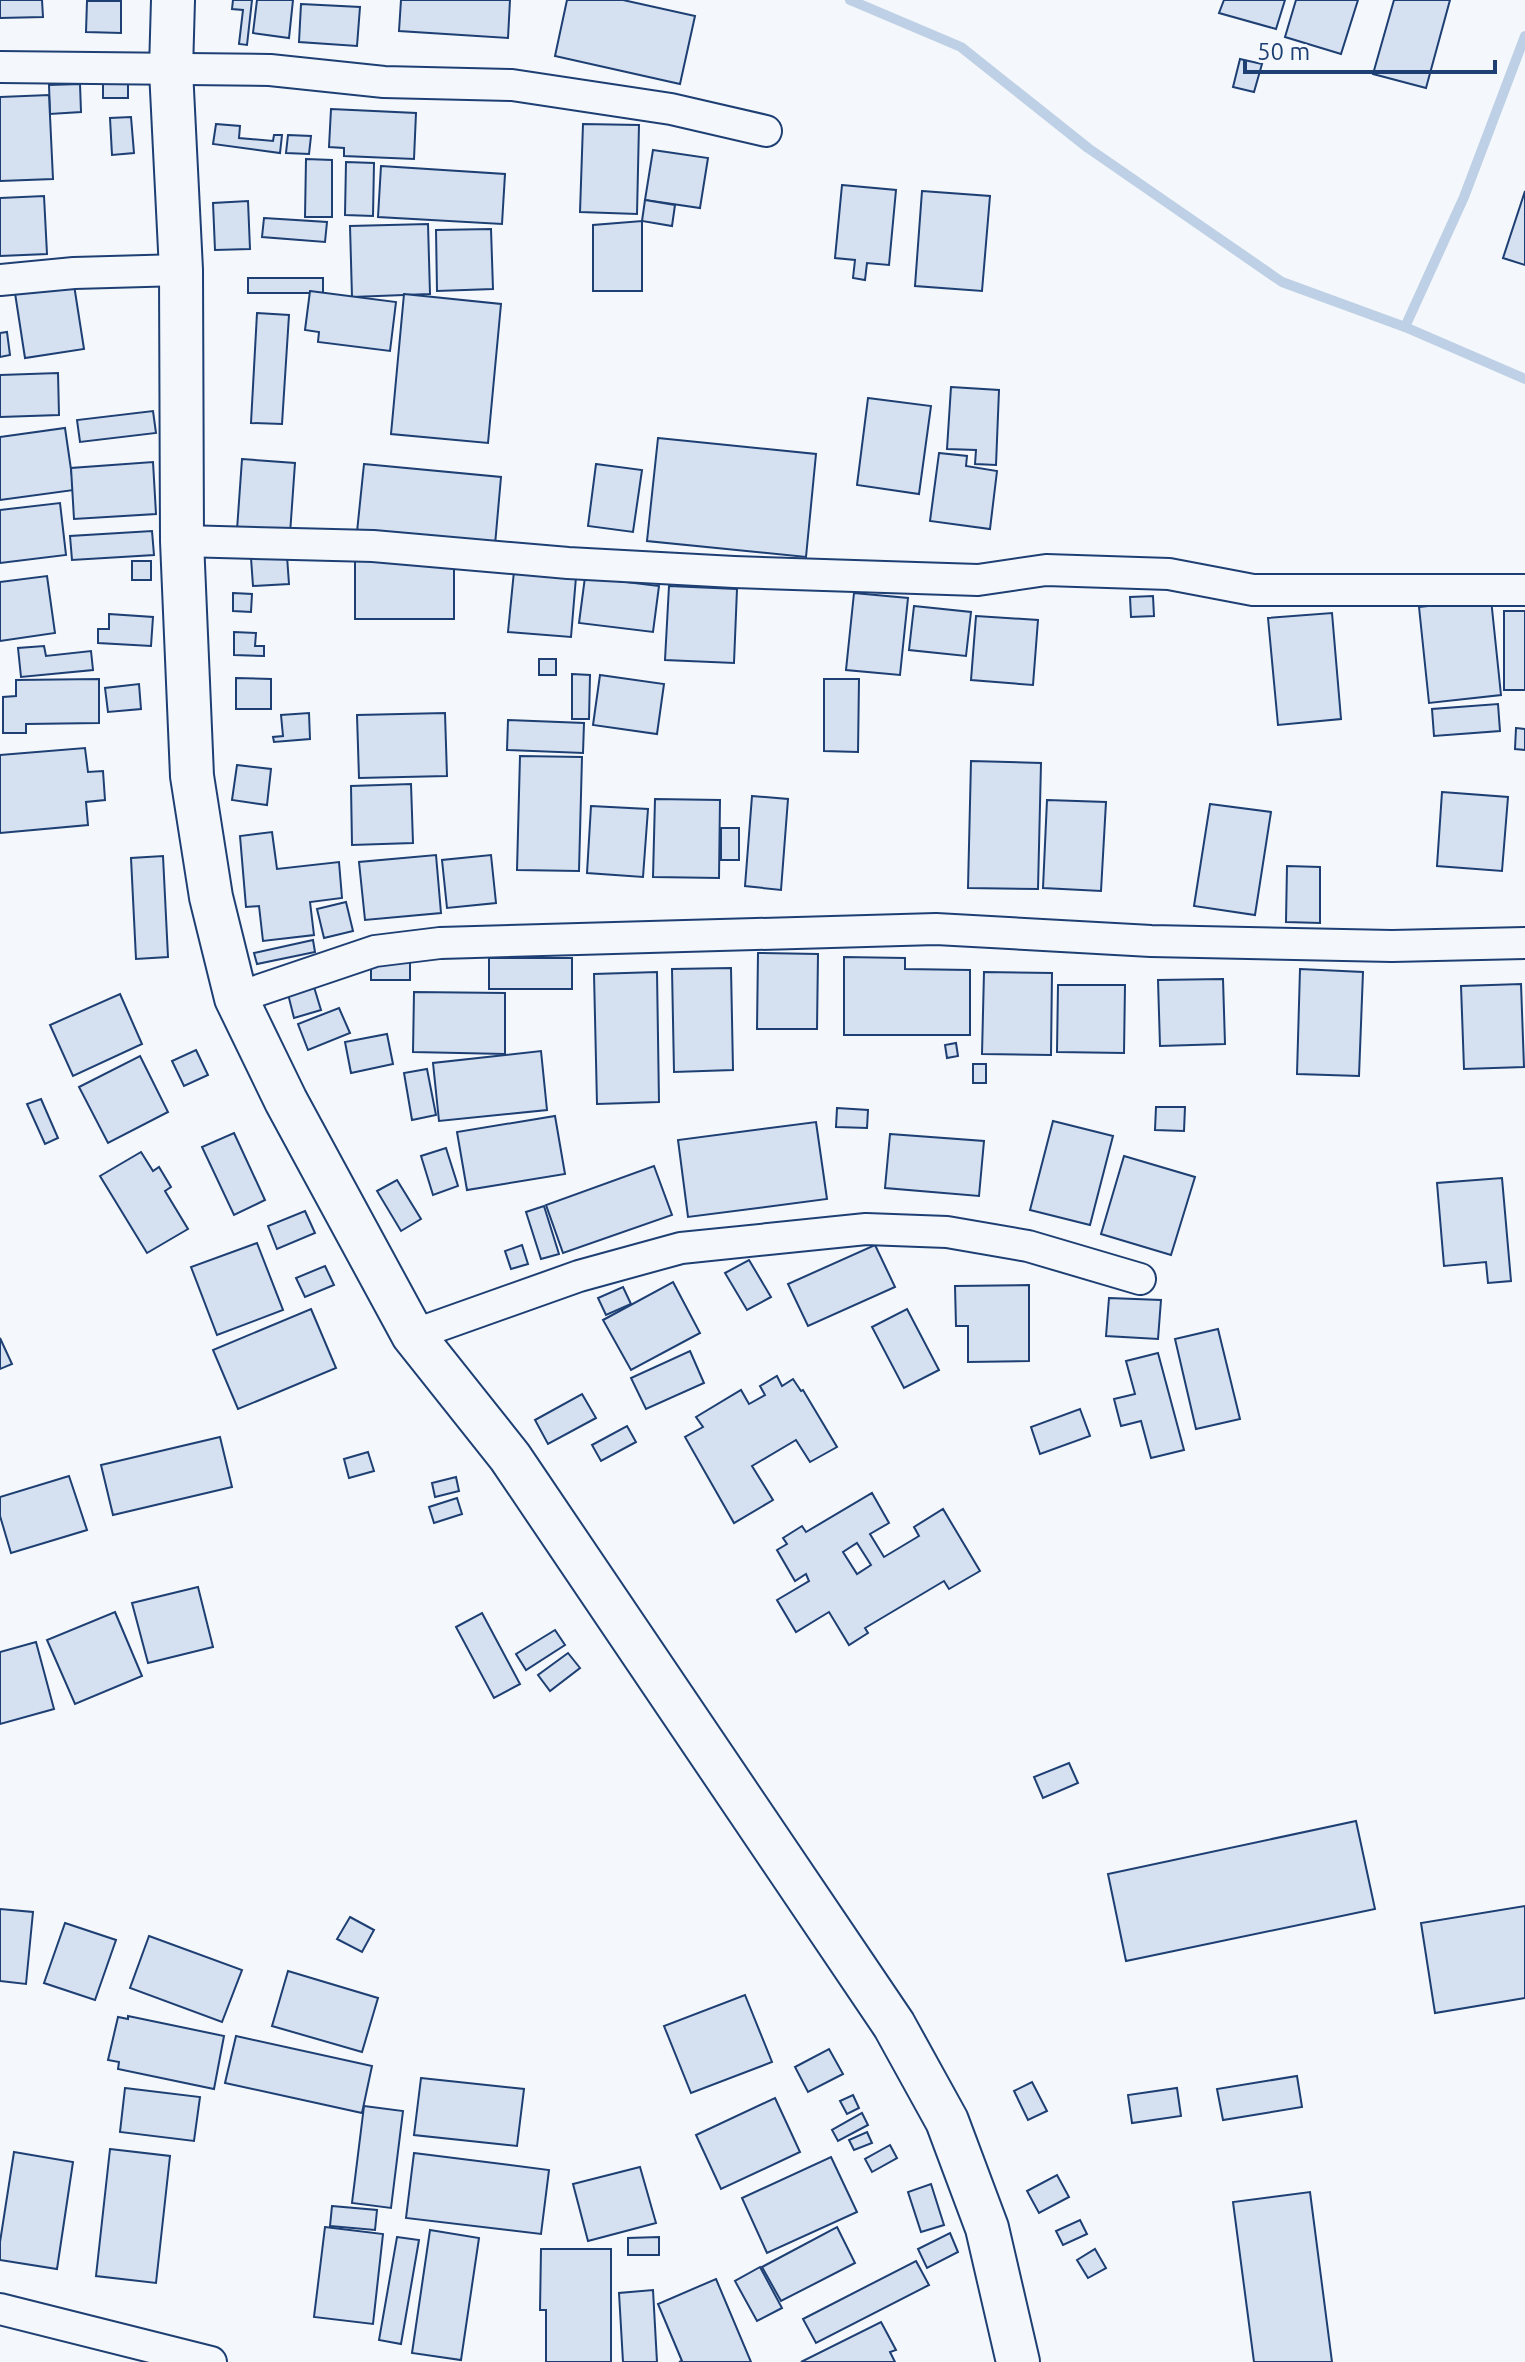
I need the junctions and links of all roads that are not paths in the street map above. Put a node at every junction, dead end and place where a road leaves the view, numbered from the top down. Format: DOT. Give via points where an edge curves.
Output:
graph roads {
  1 [pos="173,0"];
  2 [pos="0,67"];
  3 [pos="171,70"];
  4 [pos="766,131"];
  5 [pos="181,270"];
  6 [pos="0,280"];
  7 [pos="182,541"];
  8 [pos="1525,590"];
  9 [pos="1525,943"];
  10 [pos="236,998"];
  11 [pos="1140,1279"];
  12 [pos="413,1335"];
  13 [pos="0,2309"];
  14 [pos="211,2362"];
  15 [pos="1018,2362"];
  1 -- 3 [label="main road"];
  2 -- 3 [label="street"];
  3 -- 4 [label="street" via="270,70 384,82 512,85 671,109"];
  3 -- 5 [label="main road"];
  5 -- 6 [label="street"];
  5 -- 7 [label="main road"];
  7 -- 8 [label="street" via="373,546 734,572 978,580 1046,570 1169,574 1253,590"];
  7 -- 10 [label="main road" via="192,776 211,897"];
  9 -- 10 [label="street" via="1151,941 936,929 440,943 375,951"];
  10 -- 12 [label="main road"];
  11 -- 12 [label="street" via="1028,1246 947,1232 866,1229 681,1248 579,1276"];
  12 -- 15 [label="main road" via="510,1457 894,2025 947,2121 987,2228"];
  13 -- 14 [label="street"];
}
